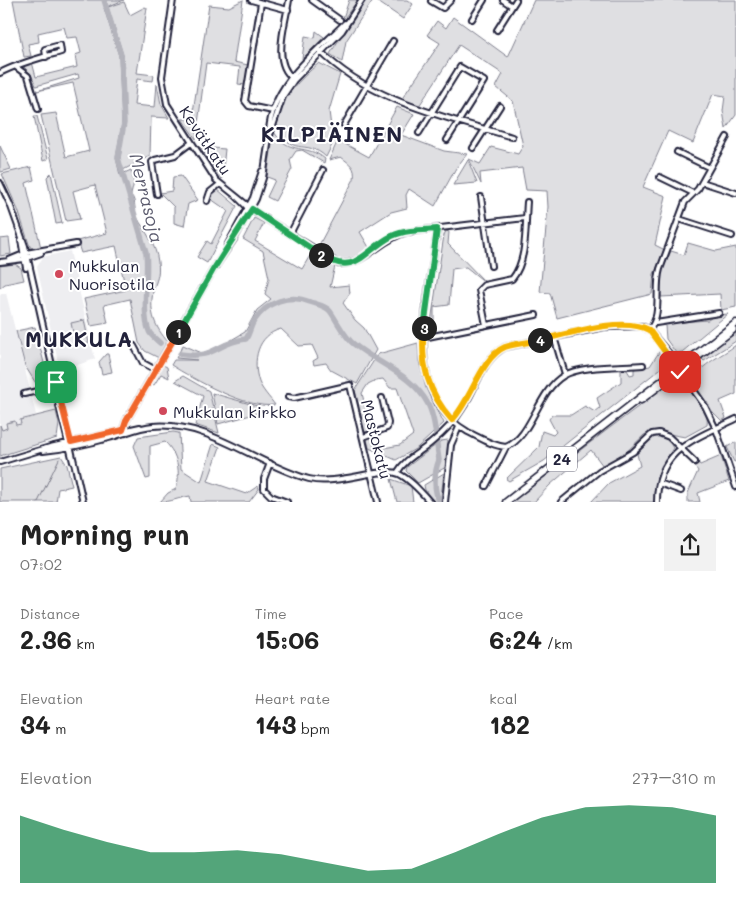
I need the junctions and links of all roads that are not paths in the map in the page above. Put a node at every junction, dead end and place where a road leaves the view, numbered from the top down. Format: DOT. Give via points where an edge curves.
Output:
graph roads {
  1 [pos="173,0"];
  2 [pos="251,0"];
  3 [pos="289,0"];
  4 [pos="312,0"];
  5 [pos="362,0"];
  6 [pos="431,0"];
  7 [pos="451,0"];
  8 [pos="484,0"];
  9 [pos="503,0"];
  10 [pos="516,0"];
  11 [pos="260,3"];
  12 [pos="512,6"];
  13 [pos="288,10"];
  14 [pos="472,19"];
  15 [pos="340,20"];
  16 [pos="497,30"];
  17 [pos="393,41"];
  18 [pos="320,51"];
  19 [pos="46,56"];
  20 [pos="16,68"];
  21 [pos="0,73"];
  22 [pos="294,77"];
  23 [pos="366,85"];
  24 [pos="500,106"];
  25 [pos="38,109"];
  26 [pos="275,111"];
  27 [pos="431,113"];
  28 [pos="459,121"];
  29 [pos="344,125"];
  30 [pos="486,129"];
  31 [pos="419,133"];
  32 [pos="512,137"];
  33 [pos="727,137"];
  34 [pos="447,140"];
  35 [pos="191,143"];
  36 [pos="473,148"];
  37 [pos="677,152"];
  38 [pos="708,167"];
  39 [pos="323,170"];
  40 [pos="660,178"];
  41 [pos="702,182"];
  42 [pos="0,183"];
  43 [pos="220,184"];
  44 [pos="693,193"];
  45 [pos="736,193"];
  46 [pos="157,194"];
  47 [pos="481,197"];
  48 [pos="207,202"];
  49 [pos="527,202"];
  50 [pos="249,207"];
  51 [pos="525,218"];
  52 [pos="679,220"];
  53 [pos="484,224"];
  54 [pos="437,229"];
  55 [pos="292,235"];
  56 [pos="732,236"];
  57 [pos="76,244"];
  58 [pos="25,256"];
  59 [pos="0,262"];
  60 [pos="491,266"];
  61 [pos="719,313"];
  62 [pos="536,315"];
  63 [pos="656,322"];
  64 [pos="736,323"];
  65 [pos="486,325"];
  66 [pos="736,327"];
  67 [pos="649,330"];
  68 [pos="554,337"];
  69 [pos="423,338"];
  70 [pos="134,346"];
  71 [pos="643,365"];
  72 [pos="680,368"];
  73 [pos="156,370"];
  74 [pos="565,374"];
  75 [pos="56,388"];
  76 [pos="24,394"];
  77 [pos="288,397"];
  78 [pos="382,398"];
  79 [pos="131,414"];
  80 [pos="736,419"];
  81 [pos="452,420"];
  82 [pos="459,427"];
  83 [pos="129,428"];
  84 [pos="144,428"];
  85 [pos="716,428"];
  86 [pos="125,431"];
  87 [pos="363,437"];
  88 [pos="69,444"];
  89 [pos="506,447"];
  90 [pos="680,447"];
  91 [pos="0,462"];
  92 [pos="695,462"];
  93 [pos="270,463"];
  94 [pos="397,473"];
  95 [pos="372,475"];
  96 [pos="659,483"];
  97 [pos="486,486"];
  98 [pos="736,488"];
  99 [pos="520,490"];
  100 [pos="682,491"];
  101 [pos="83,502"];
  102 [pos="287,502"];
  103 [pos="378,502"];
  104 [pos="430,502"];
  105 [pos="445,502"];
  106 [pos="500,502"];
  107 [pos="506,502"];
  108 [pos="561,502"];
  109 [pos="657,502"];
  1 -- 35 [label="street, Kevätkatu" via="163,90 170,111"];
  2 -- 11 [label="street"];
  3 -- 13 [label="street"];
  4 -- 15 [label="street"];
  5 -- 18 [label="street"];
  6 -- 7 [label="street" via="443,8"];
  8 -- 14 [label="street"];
  9 -- 12 [label="street"];
  10 -- 12 [label="street"];
  11 -- 13 [label="street"];
  11 -- 26 [label="street" via="245,101 249,106"];
  12 -- 16 [label="street"];
  13 -- 22 [label="street" via="280,58"];
  17 -- 23 [label="street"];
  18 -- 22 [label="street"];
  18 -- 23 [label="street"];
  19 -- 19 [label="street" via="62,52 60,45 44,49"];
  19 -- 20 [label="street"];
  20 -- 21 [label="street"];
  20 -- 25 [label="street" via="28,76"];
  22 -- 26 [label="street" via="280,94"];
  23 -- 27 [label="street" via="403,104"];
  23 -- 29 [label="street"];
  24 -- 30 [label="street"];
  26 -- 50 [label="street" via="264,167"];
  27 -- 28 [label="street"];
  27 -- 28 [label="street" via="460,66 484,81"];
  27 -- 31 [label="street"];
  28 -- 30 [label="street"];
  28 -- 34 [label="street"];
  30 -- 32 [label="street"];
  30 -- 36 [label="street"];
  33 -- 38 [label="street"];
  35 -- 43 [label="street, Kevätkatu"];
  35 -- 46 [label="street" via="174,155 152,162"];
  37 -- 38 [label="street"];
  38 -- 41 [label="street"];
  39 -- 55 [label="street"];
  40 -- 44 [label="street"];
  41 -- 44 [label="street"];
  41 -- 45 [label="street"];
  42 -- 58 [label="street"];
  43 -- 48 [label="street" via="210,192"];
  43 -- 50 [label="street, Kevätkatu"];
  44 -- 52 [label="street" via="685,202"];
  47 -- 53 [label="street"];
  49 -- 51 [label="street"];
  50 -- 55 [label="street, Kevätkatu"];
  50 -- 73 [label="street"];
  51 -- 53 [label="street, Kevätkatu"];
  51 -- 65 [label="street" via="520,265 512,279 481,287"];
  52 -- 56 [label="street"];
  52 -- 63 [label="street" via="657,278"];
  53 -- 54 [label="street, Kevätkatu"];
  53 -- 60 [label="street"];
  54 -- 55 [label="street, Kevätkatu" via="392,236 364,257 347,264 331,261"];
  54 -- 69 [label="street"];
  57 -- 58 [label="street"];
  58 -- 59 [label="street"];
  58 -- 75 [label="street"];
  61 -- 63 [label="street"];
  62 -- 65 [label="street"];
  63 -- 67 [label="street"];
  64 -- 72 [label="highway, 24"];
  65 -- 69 [label="street"];
  66 -- 72 [label="highway, 24"];
  67 -- 68 [label="street" via="634,325 615,326"];
  67 -- 72 [label="street"];
  68 -- 74 [label="street"];
  68 -- 81 [label="street" via="498,351 485,366 462,410"];
  69 -- 81 [label="street" via="428,382 434,397"];
  70 -- 73 [label="street" via="142,363"];
  71 -- 74 [label="street"];
  72 -- 85 [label="street"];
  72 -- 99 [label="highway, 24"];
  73 -- 79 [label="street"];
  74 -- 89 [label="street" via="544,397 516,442"];
  75 -- 76 [label="street"];
  75 -- 88 [label="street"];
  77 -- 87 [label="street, Mastokatu" via="349,385"];
  78 -- 87 [label="street" via="387,428"];
  79 -- 83 [label="street"];
  79 -- 86 [label="street"];
  80 -- 85 [label="street"];
  81 -- 82 [label="street"];
  81 -- 94 [label="street" via="432,443 410,458"];
  82 -- 89 [label="street"];
  82 -- 105 [label="street" via="451,445"];
  83 -- 84 [label="street"];
  83 -- 86 [label="street"];
  84 -- 86 [label="street"];
  84 -- 93 [label="street" via="175,427 201,433"];
  85 -- 90 [label="street"];
  85 -- 98 [label="street"];
  86 -- 88 [label="street"];
  87 -- 95 [label="street, Mastokatu"];
  88 -- 91 [label="street"];
  88 -- 101 [label="street"];
  89 -- 97 [label="street"];
  90 -- 92 [label="street"];
  90 -- 96 [label="street" via="663,470"];
  90 -- 108 [label="street" via="665,435 652,434 633,452 599,471"];
  93 -- 95 [label="street" via="320,481"];
  93 -- 102 [label="street" via="264,489 271,496"];
  94 -- 95 [label="street"];
  94 -- 104 [label="street"];
  95 -- 103 [label="street, Mastokatu"];
  96 -- 100 [label="street"];
  96 -- 109 [label="street"];
  99 -- 106 [label="highway, 24"];
  99 -- 107 [label="highway, 24"];
}
